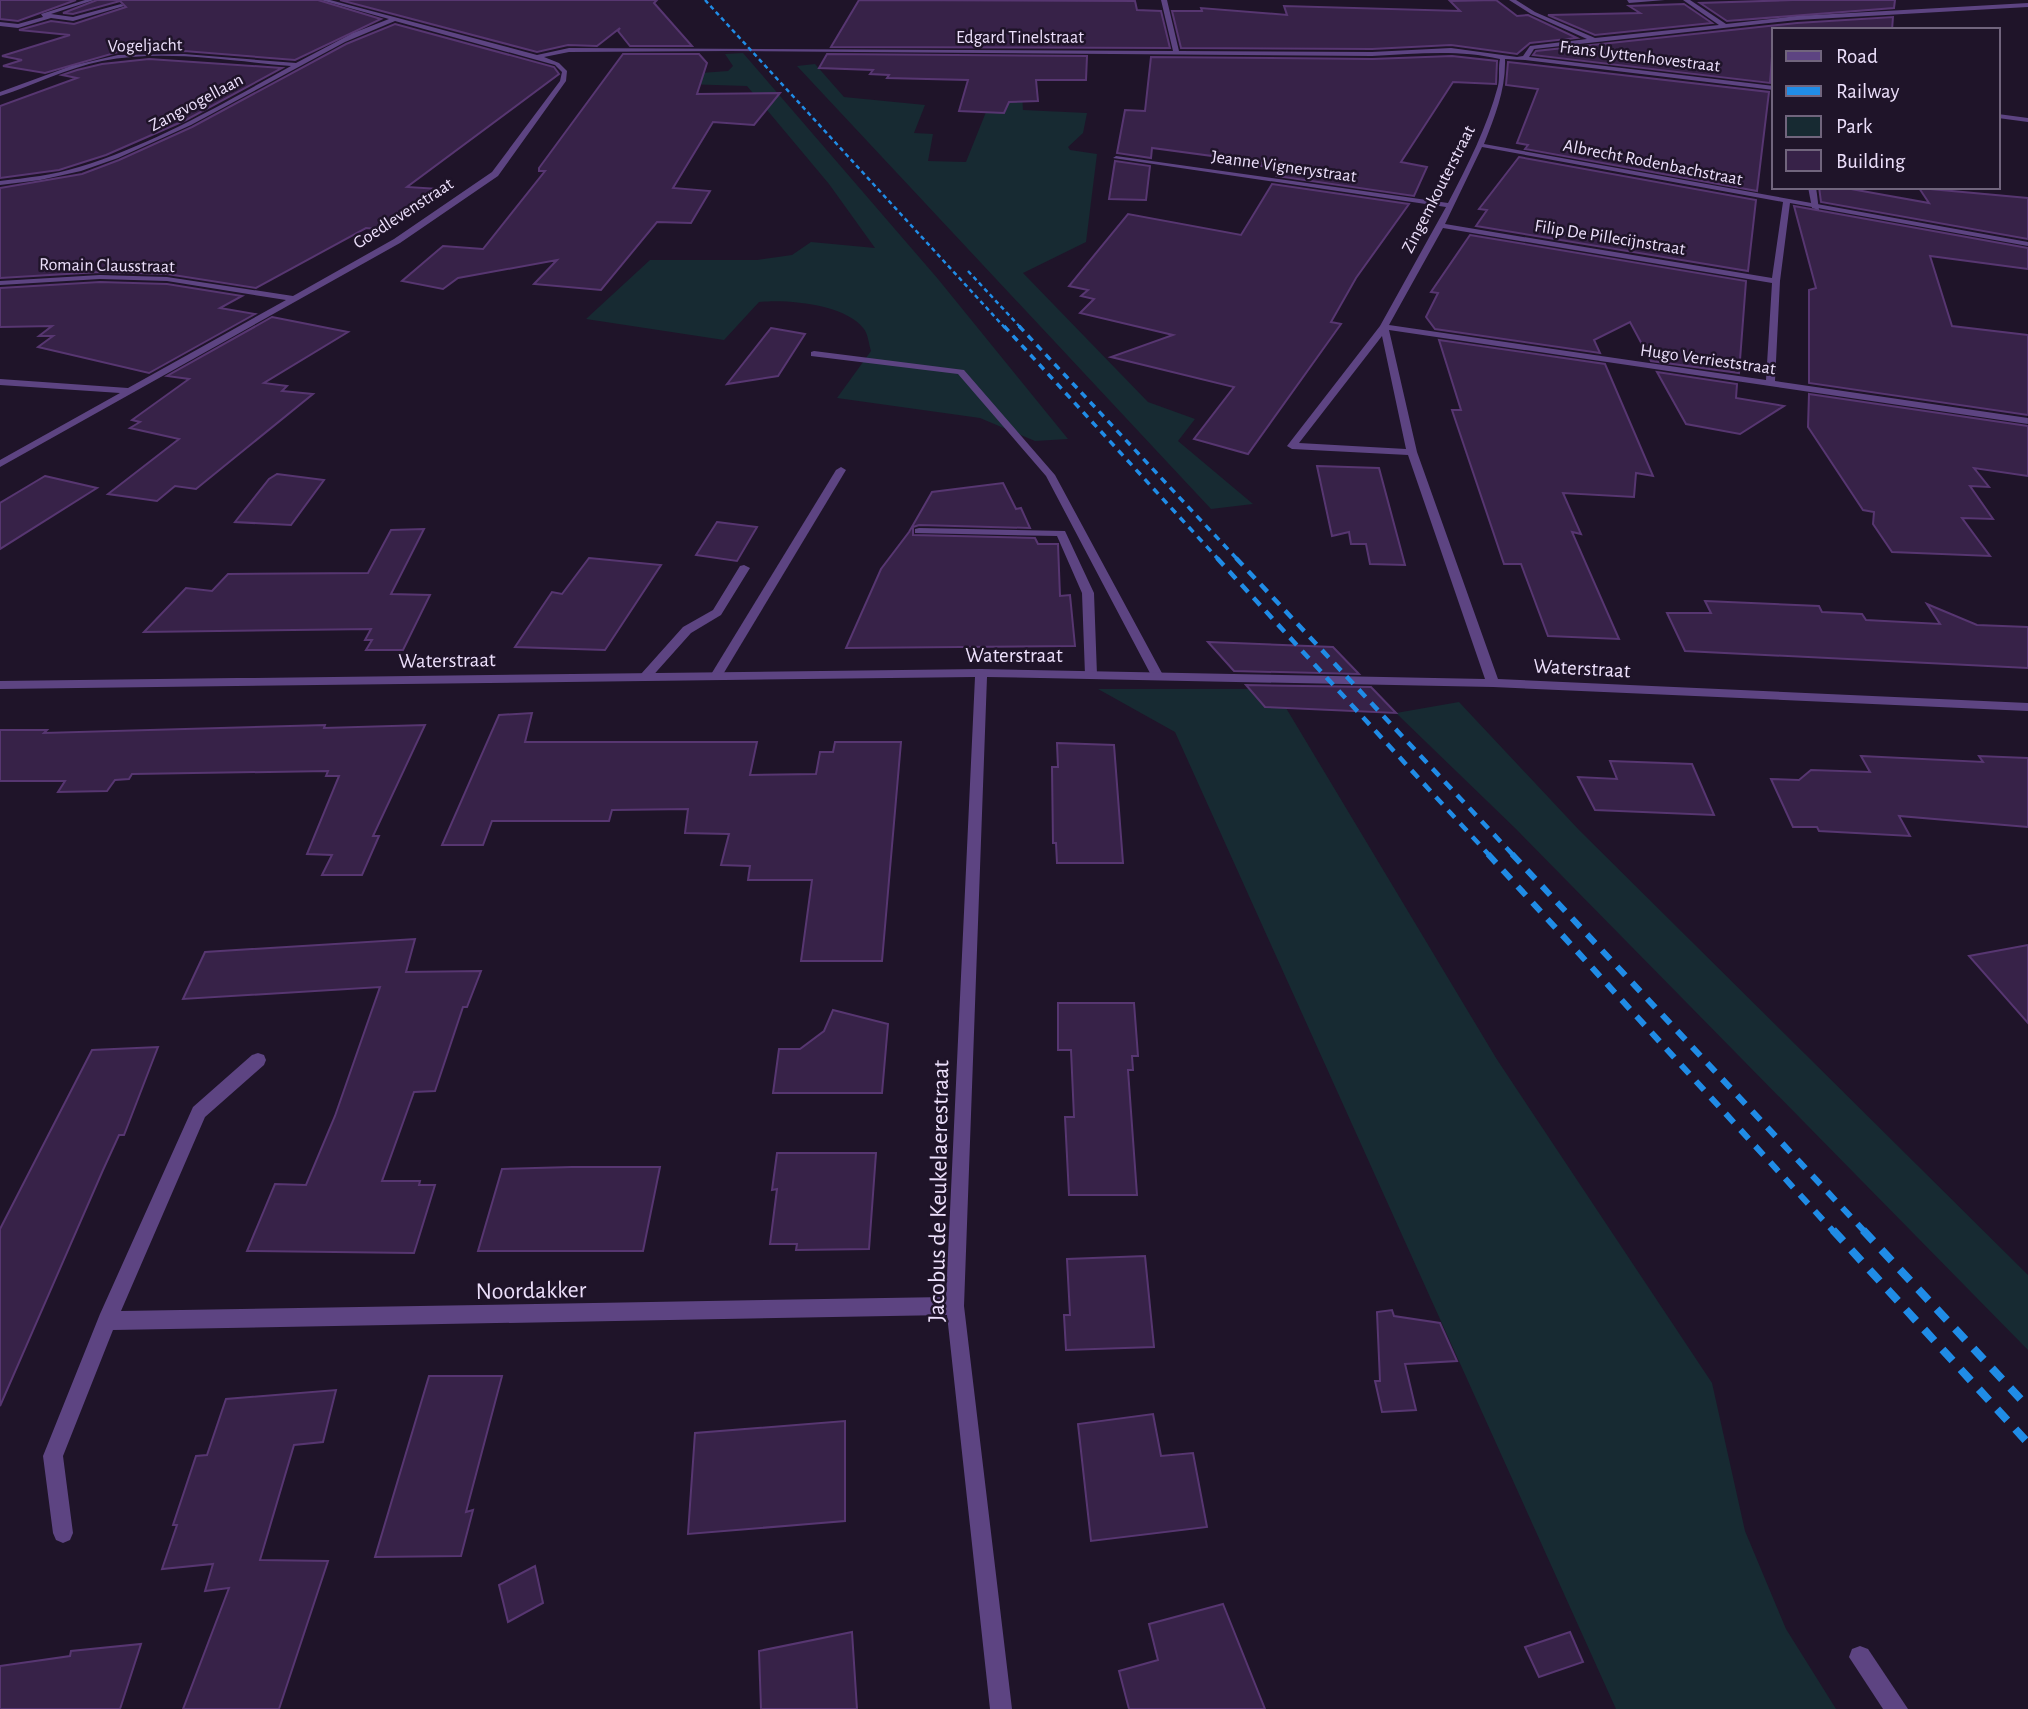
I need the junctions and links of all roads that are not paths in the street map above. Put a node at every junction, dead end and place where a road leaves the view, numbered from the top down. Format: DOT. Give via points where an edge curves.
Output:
graph roads {
  1 [pos="91,0"];
  2 [pos="324,0"];
  3 [pos="1164,0"];
  4 [pos="1513,0"];
  5 [pos="1662,0"];
  6 [pos="1686,0"];
  7 [pos="1966,0"];
  8 [pos="1629,1"];
  9 [pos="2028,5"];
  10 [pos="121,6"];
  11 [pos="1982,7"];
  12 [pos="51,16"];
  13 [pos="396,19"];
  14 [pos="0,24"];
  15 [pos="1725,26"];
  16 [pos="1596,41"];
  17 [pos="1176,52"];
  18 [pos="537,57"];
  19 [pos="1525,58"];
  20 [pos="1502,60"];
  21 [pos="296,65"];
  22 [pos="1772,88"];
  23 [pos="0,94"];
  24 [pos="2000,116"];
  25 [pos="2028,120"];
  26 [pos="1480,145"];
  27 [pos="1116,158"];
  28 [pos="0,183"];
  29 [pos="1812,189"];
  30 [pos="1786,203"];
  31 [pos="1449,205"];
  32 [pos="1816,208"];
  33 [pos="1439,225"];
  34 [pos="2028,244"];
  35 [pos="1776,281"];
  36 [pos="0,283"];
  37 [pos="296,299"];
  38 [pos="1384,327"];
  39 [pos="814,354"];
  40 [pos="0,383"];
  41 [pos="1770,384"];
  42 [pos="132,391"];
  43 [pos="2028,421"];
  44 [pos="1412,452"];
  45 [pos="0,464"];
  46 [pos="841,470"];
  47 [pos="919,531"];
  48 [pos="744,568"];
  49 [pos="981,673"];
  50 [pos="1091,675"];
  51 [pos="716,676"];
  52 [pos="1157,676"];
  53 [pos="645,677"];
  54 [pos="1493,683"];
  55 [pos="0,685"];
  56 [pos="2028,707"];
  57 [pos="258,1060"];
  58 [pos="955,1306"];
  59 [pos="107,1321"];
  60 [pos="63,1533"];
  61 [pos="1860,1657"];
  62 [pos="1001,1709"];
  63 [pos="1897,1709"];
  1 -- 12 [label="street" via="43,15"];
  2 -- 13 [label="street, Goedlevenstraat"];
  3 -- 17 [label="street"];
  4 -- 16 [label="street"];
  5 -- 8 [label="street"];
  6 -- 15 [label="street"];
  7 -- 11 [label="street"];
  9 -- 11 [label="street"];
  10 -- 12 [label="street" via="85,18"];
  11 -- 15 [label="street"];
  12 -- 14 [label="street" via="18,26"];
  13 -- 18 [label="street, Goedlevenstraat"];
  13 -- 21 [label="street, Zangvogellaan" via="354,33"];
  15 -- 16 [label="street"];
  16 -- 19 [label="street" via="1532,47"];
  17 -- 18 [label="street, Edgard Tinelstraat" via="569,50"];
  17 -- 20 [label="street, Edgard Tinelstraat" via="1452,51 1478,52"];
  18 -- 37 [label="street, Goedlevenstraat" via="557,64 565,72 563,81 495,174 397,241"];
  19 -- 20 [label="street, Frans Uyttenhovestraat"];
  19 -- 22 [label="street, Frans Uyttenhovestraat"];
  20 -- 26 [label="street, Zingemkouterstraat" via="1501,92"];
  21 -- 23 [label="street, Vogeljacht" via="154,55 118,57"];
  21 -- 28 [label="street, Zangvogellaan" via="148,145 88,168"];
  24 -- 25 [label="street"];
  26 -- 30 [label="street, Albrecht Rodenbachstraat"];
  26 -- 31 [label="street, Zingemkouterstraat"];
  27 -- 31 [label="street, Jeanne Vignerystraat"];
  29 -- 32 [label="street"];
  30 -- 32 [label="street, Albrecht Rodenbachstraat"];
  30 -- 35 [label="street"];
  31 -- 33 [label="street, Zingemkouterstraat"];
  32 -- 34 [label="street, Albrecht Rodenbachstraat"];
  33 -- 35 [label="street, Filip De Pillecijnstraat"];
  33 -- 38 [label="street, Zingemkouterstraat"];
  35 -- 41 [label="street"];
  36 -- 37 [label="street, Romain Clausstraat" via="100,277 167,279"];
  37 -- 42 [label="street, Goedlevenstraat"];
  38 -- 41 [label="street, Hugo Verrieststraat"];
  38 -- 44 [label="street"];
  38 -- 44 [label="street, Zingemkouterstraat" via="1292,446"];
  39 -- 52 [label="street" via="961,372 1049,475"];
  40 -- 42 [label="street"];
  41 -- 43 [label="street, Hugo Verrieststraat"];
  42 -- 45 [label="street, Goedlevenstraat"];
  44 -- 54 [label="street"];
  46 -- 51 [label="street"];
  47 -- 50 [label="street" via="1061,533 1088,593"];
  48 -- 53 [label="street" via="717,612 687,630"];
  49 -- 50 [label="street, Waterstraat"];
  49 -- 51 [label="street, Waterstraat"];
  49 -- 58 [label="street, Jacobus de Keukelaerestraat"];
  50 -- 52 [label="street, Waterstraat"];
  51 -- 53 [label="street, Waterstraat"];
  52 -- 54 [label="street, Waterstraat"];
  53 -- 55 [label="street, Waterstraat"];
  54 -- 56 [label="street, Waterstraat"];
  57 -- 59 [label="street" via="199,1112"];
  58 -- 59 [label="street, Noordakker"];
  58 -- 62 [label="street, Jacobus de Keukelaerestraat"];
  59 -- 60 [label="street" via="53,1456"];
  61 -- 63 [label="street"];
}
